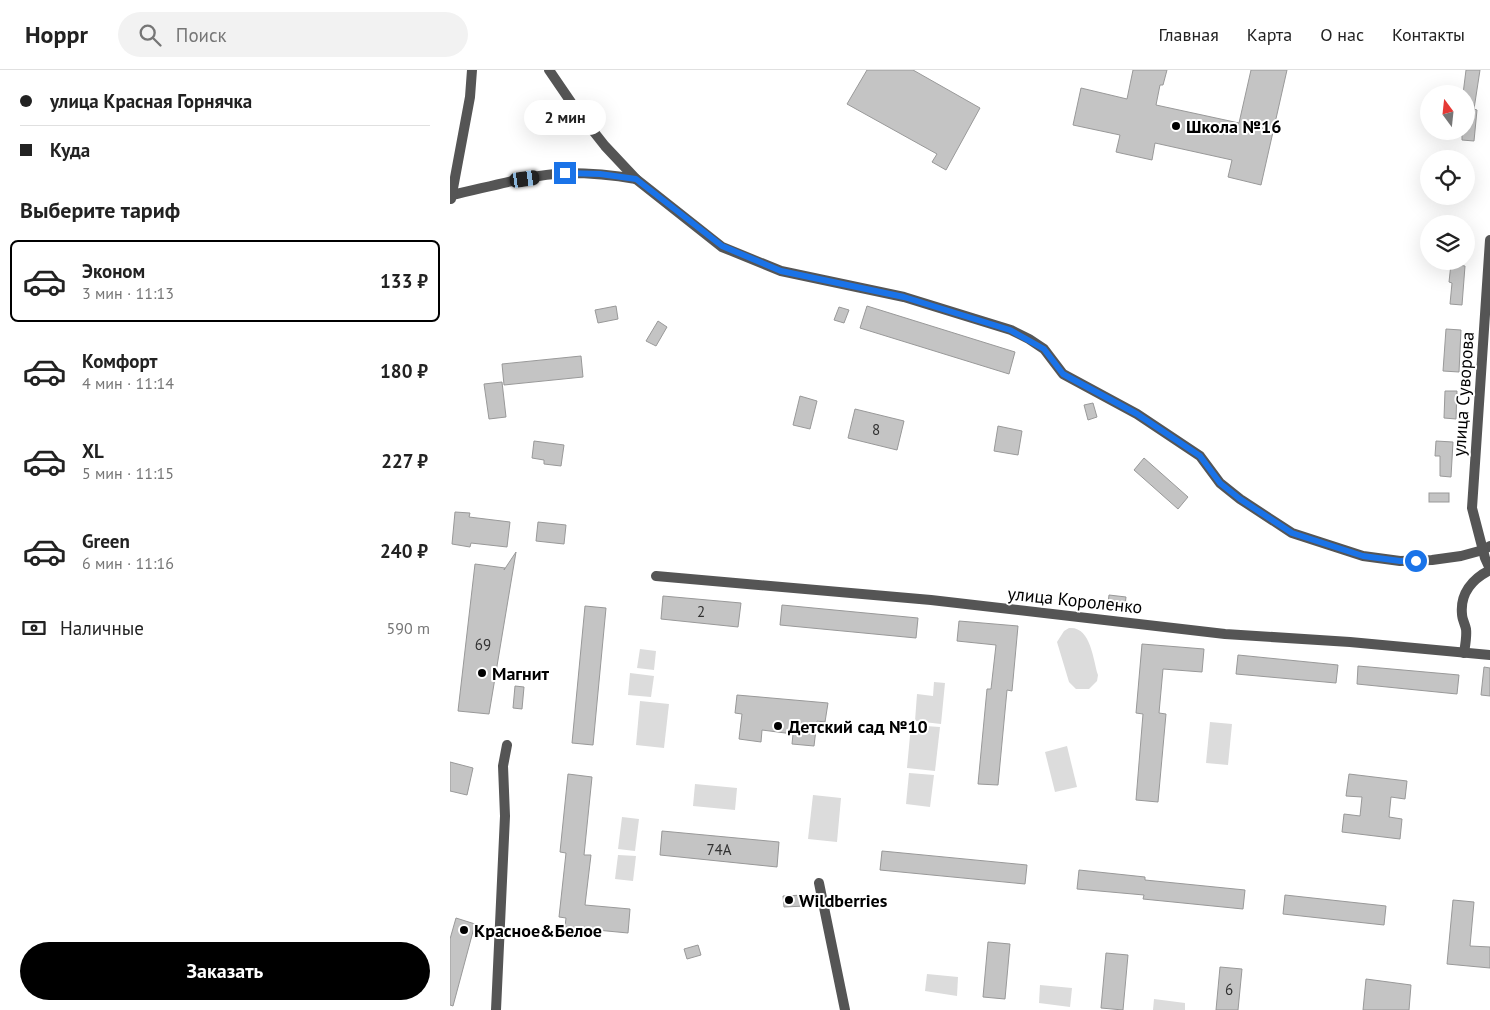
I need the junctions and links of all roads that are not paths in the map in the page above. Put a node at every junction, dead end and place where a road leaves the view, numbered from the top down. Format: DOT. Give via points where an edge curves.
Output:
graph roads {
  1 [pos="472,70"];
  2 [pos="549,70"];
  3 [pos="636,179"];
  4 [pos="451,198"];
  5 [pos="1490,240"];
  6 [pos="1486,548"];
  7 [pos="1490,570"];
  8 [pos="656,576"];
  9 [pos="1464,653"];
  10 [pos="1490,655"];
  11 [pos="507,745"];
  12 [pos="819,883"];
  13 [pos="496,1010"];
  14 [pos="845,1010"];
  1 -- 4 [label="street"];
  2 -- 3 [label="street" via="605,146"];
  3 -- 4 [label="street" via="565,173 525,179"];
  3 -- 6 [label="street" via="722,246 781,271 904,297 1029,339 1044,349 1063,374 1137,414 1200,456 1220,483 1292,533 1363,556 1400,561 1461,556"];
  5 -- 6 [label="street, улица Суворова" via="1472,508"];
  6 -- 7 [label="street, улица Суворова"];
  7 -- 9 [label="street" via="1469,586 1463,599 1462,615 1467,631"];
  8 -- 9 [label="street, улица Короленко" via="931,600 1225,634"];
  9 -- 10 [label="street, улица Короленко"];
  11 -- 13 [label="street" via="503,766 505,816"];
  12 -- 14 [label="street"];
}
